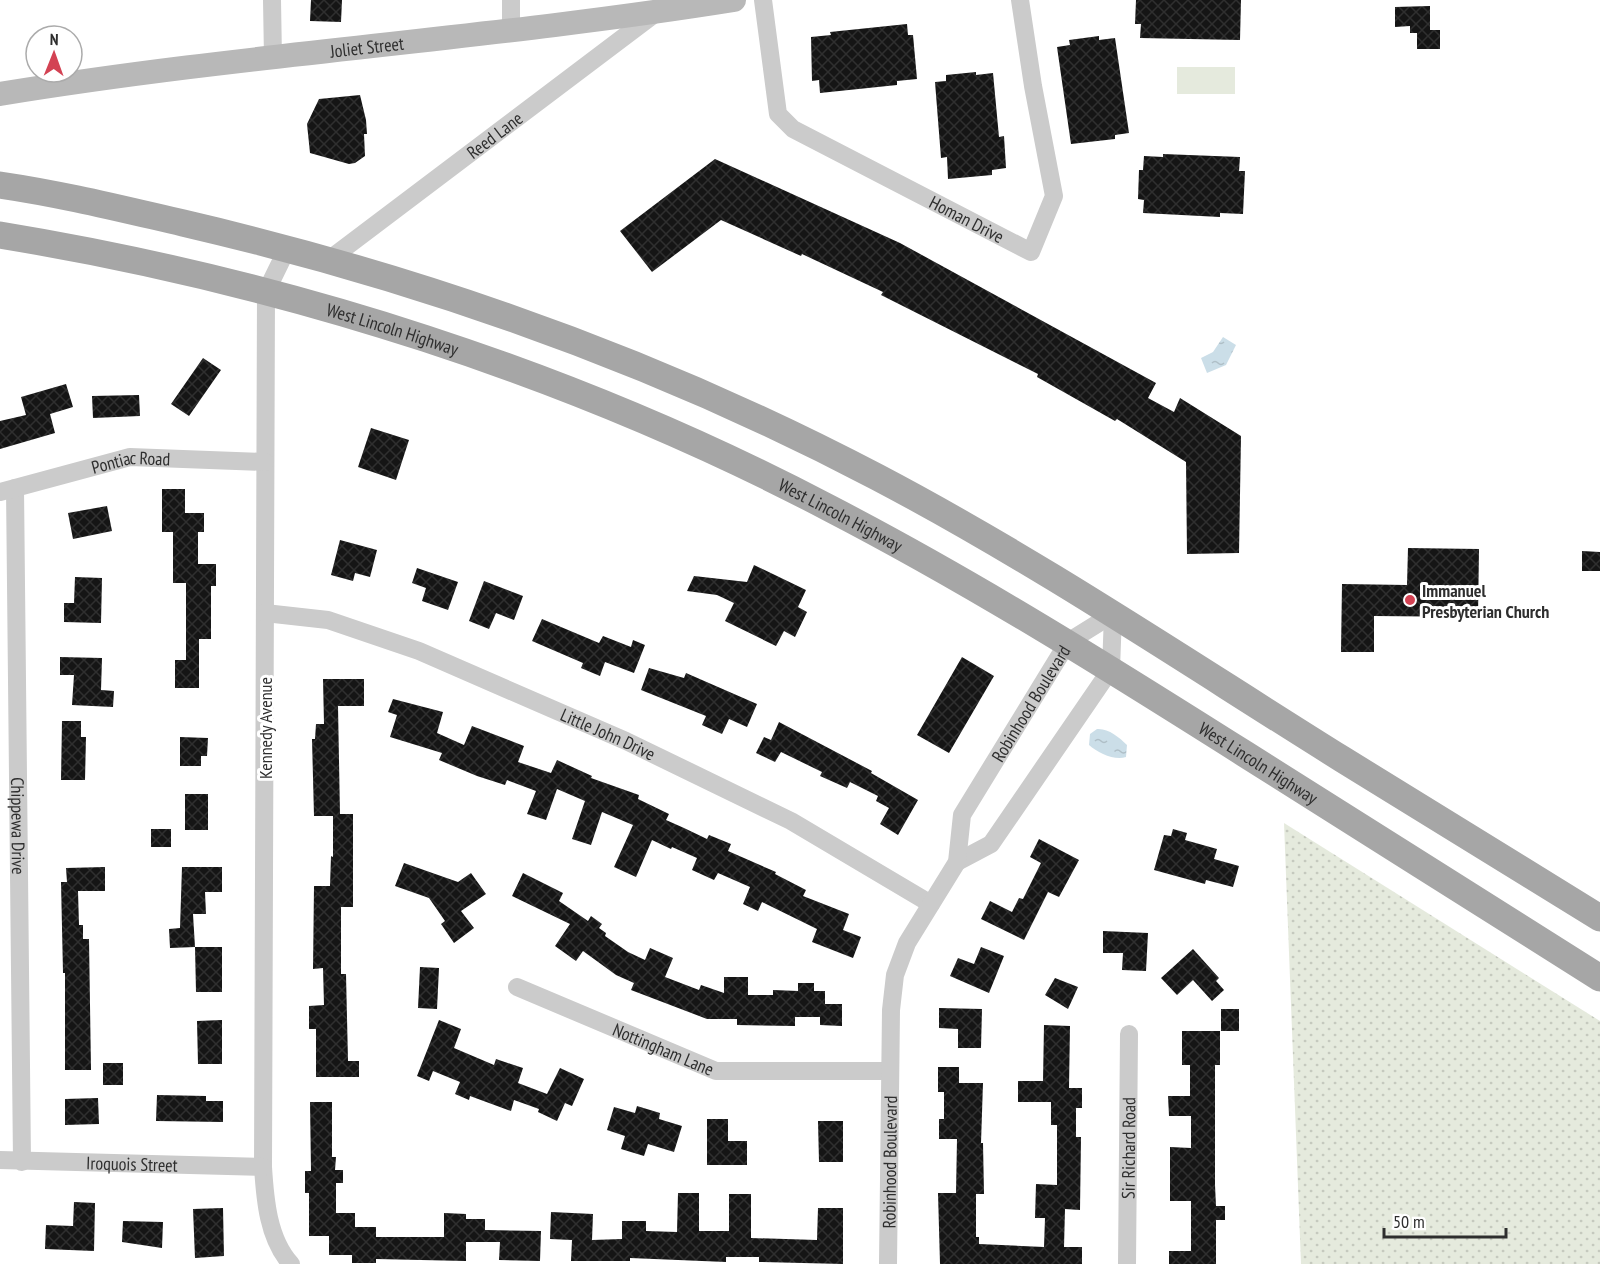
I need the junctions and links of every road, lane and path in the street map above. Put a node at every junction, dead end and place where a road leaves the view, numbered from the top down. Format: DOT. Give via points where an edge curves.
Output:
graph roads {
  1 [pos="272,0"];
  2 [pos="511,0"];
  3 [pos="734,0"];
  4 [pos="762,0"];
  5 [pos="1020,0"];
  6 [pos="657,12"];
  7 [pos="511,32"];
  8 [pos="273,58"];
  9 [pos="0,94"];
  10 [pos="0,185"];
  11 [pos="0,235"];
  12 [pos="288,247"];
  13 [pos="330,259"];
  14 [pos="266,292"];
  15 [pos="265,462"];
  16 [pos="8,490"];
  17 [pos="265,613"];
  18 [pos="1113,614"];
  19 [pos="1068,642"];
  20 [pos="1111,669"];
  21 [pos="957,862"];
  22 [pos="930,904"];
  23 [pos="1600,918"];
  24 [pos="1600,978"];
  25 [pos="517,987"];
  26 [pos="1129,1034"];
  27 [pos="890,1071"];
  28 [pos="0,1160"];
  29 [pos="22,1162"];
  30 [pos="263,1167"];
  31 [pos="291,1264"];
  32 [pos="888,1264"];
  33 [pos="1127,1264"];
  1 -- 8 [label="street"];
  2 -- 7 [label="street"];
  3 -- 6 [label="street, Joliet Street"];
  4 -- 5 [label="street, Homan Drive" via="778,114 793,129 1031,252 1054,196"];
  6 -- 7 [label="street, Joliet Street"];
  6 -- 13 [label="street, Reed Lane"];
  7 -- 8 [label="street, Joliet Street"];
  8 -- 9 [label="street, Joliet Street"];
  10 -- 12 [label="main road" via="99,203"];
  11 -- 14 [label="main road, West Lincoln Highway" via="73,247"];
  12 -- 13 [label="main road"];
  12 -- 14 [label="street, Kennedy Avenue"];
  13 -- 18 [label="main road" via="524,321 760,419 898,488"];
  14 -- 15 [label="street, Kennedy Avenue"];
  14 -- 19 [label="main road, West Lincoln Highway" via="474,356 675,434 827,506"];
  15 -- 16 [label="street, Pontiac Road" via="130,457"];
  15 -- 17 [label="street, Kennedy Avenue"];
  16 -- 29 [label="street, Chippewa Drive"];
  17 -- 22 [label="street, Little John Drive" via="328,620 419,651 626,741 791,820"];
  17 -- 30 [label="street, Kennedy Avenue"];
  18 -- 19 [label="street, Robinhood Boulevard"];
  18 -- 20 [label="street"];
  18 -- 23 [label="main road"];
  19 -- 20 [label="main road, West Lincoln Highway"];
  19 -- 21 [label="street, Robinhood Boulevard" via="962,815"];
  20 -- 21 [label="street, Robinhood Boulevard" via="991,844"];
  20 -- 24 [label="main road, West Lincoln Highway"];
  21 -- 22 [label="street, Robinhood Boulevard"];
  22 -- 27 [label="street, Robinhood Boulevard" via="907,943 895,975"];
  25 -- 27 [label="street, Nottingham Lane" via="716,1071"];
  26 -- 33 [label="street, Sir Richard Road"];
  27 -- 32 [label="street, Robinhood Boulevard"];
  28 -- 29 [label="street, Iroquois Street"];
  29 -- 30 [label="street, Iroquois Street"];
  30 -- 31 [label="street, Kennedy Avenue" via="269,1214 281,1253"];
}
